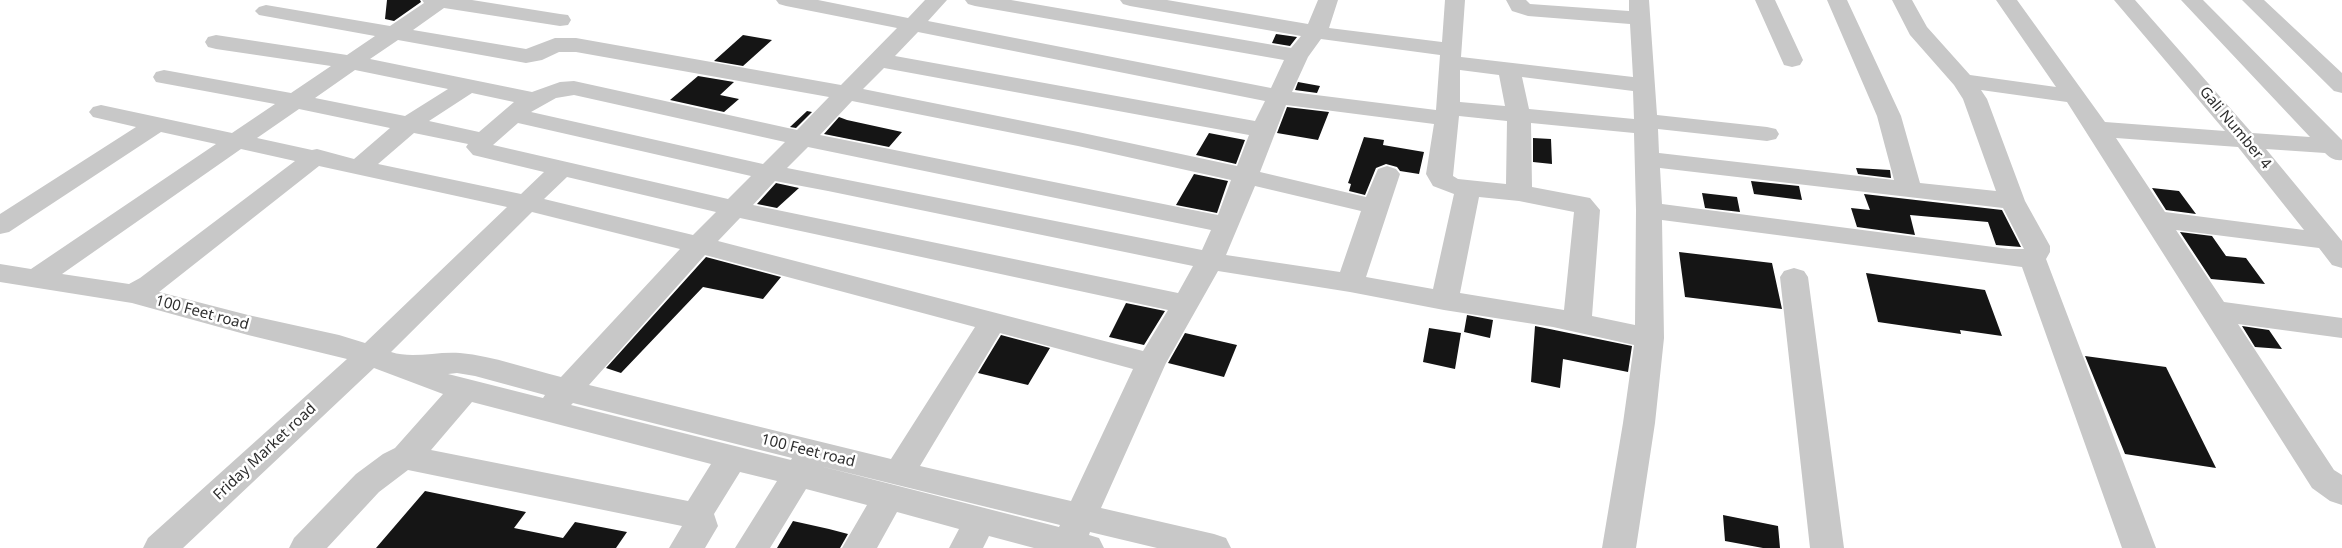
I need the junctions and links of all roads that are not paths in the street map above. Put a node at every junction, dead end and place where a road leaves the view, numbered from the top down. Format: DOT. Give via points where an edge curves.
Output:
graph roads {
  1 [pos="438,0"];
  2 [pos="786,0"];
  3 [pos="937,0"];
  4 [pos="975,0"];
  5 [pos="1130,0"];
  6 [pos="1328,0"];
  7 [pos="1455,0"];
  8 [pos="1516,0"];
  9 [pos="1765,0"];
  10 [pos="1837,0"];
  11 [pos="1902,0"];
  12 [pos="2006,0"];
  13 [pos="2124,0"];
  14 [pos="2191,0"];
  15 [pos="2252,0"];
  16 [pos="1195,5"];
  17 [pos="1640,9"];
  18 [pos="266,11"];
  19 [pos="560,20"];
  20 [pos="914,24"];
  21 [pos="1315,32"];
  22 [pos="394,33"];
  23 [pos="216,42"];
  24 [pos="1298,56"];
  25 [pos="1450,56"];
  26 [pos="879,60"];
  27 [pos="1792,60"];
  28 [pos="350,62"];
  29 [pos="1509,69"];
  30 [pos="164,77"];
  31 [pos="1963,81"];
  32 [pos="1644,85"];
  33 [pos="468,86"];
  34 [pos="2342,86"];
  35 [pos="848,92"];
  36 [pos="2072,96"];
  37 [pos="1280,97"];
  38 [pos="534,99"];
  39 [pos="296,100"];
  40 [pos="101,112"];
  41 [pos="1447,113"];
  42 [pos="514,115"];
  43 [pos="1519,115"];
  44 [pos="158,123"];
  45 [pos="1646,124"];
  46 [pos="408,125"];
  47 [pos="2098,129"];
  48 [pos="1263,130"];
  49 [pos="1767,134"];
  50 [pos="804,139"];
  51 [pos="239,140"];
  52 [pos="484,140"];
  53 [pos="2247,141"];
  54 [pos="2339,150"];
  55 [pos="317,156"];
  56 [pos="1647,159"];
  57 [pos="360,166"];
  58 [pos="560,169"];
  59 [pos="770,173"];
  60 [pos="1387,174"];
  61 [pos="1246,175"];
  62 [pos="1468,188"];
  63 [pos="1909,190"];
  64 [pos="1519,192"];
  65 [pos="2012,201"];
  66 [pos="526,203"];
  67 [pos="1376,207"];
  68 [pos="735,209"];
  69 [pos="1649,210"];
  70 [pos="2156,219"];
  71 [pos="1227,225"];
  72 [pos="0,226"];
  73 [pos="699,245"];
  74 [pos="2335,250"];
  75 [pos="2032,258"];
  76 [pos="1210,261"];
  77 [pos="0,273"];
  78 [pos="1794,277"];
  79 [pos="37,278"];
  80 [pos="1350,283"];
  81 [pos="132,294"];
  82 [pos="1444,301"];
  83 [pos="1184,304"];
  84 [pos="2216,311"];
  85 [pos="994,321"];
  86 [pos="1576,322"];
  87 [pos="2342,328"];
  88 [pos="1649,338"];
  89 [pos="370,355"];
  90 [pos="1151,362"];
  91 [pos="401,366"];
  92 [pos="466,389"];
  93 [pos="557,400"];
  94 [pos="406,457"];
  95 [pos="732,457"];
  96 [pos="806,463"];
  97 [pos="894,485"];
  98 [pos="2342,492"];
  99 [pos="696,516"];
  100 [pos="973,535"];
  101 [pos="1078,536"];
  102 [pos="160,548"];
  103 [pos="306,548"];
  104 [pos="686,548"];
  105 [pos="752,548"];
  106 [pos="859,548"];
  107 [pos="1214,548"];
  108 [pos="1619,548"];
  109 [pos="1827,548"];
  110 [pos="2139,548"];
  1 -- 19 [label="street"];
  1 -- 22 [label="street"];
  2 -- 20 [label="street"];
  3 -- 20 [label="street"];
  4 -- 24 [label="street"];
  5 -- 16 [label="street"];
  6 -- 21 [label="street"];
  7 -- 25 [label="street"];
  8 -- 17 [label="street" via="1519,7 1528,10"];
  9 -- 27 [label="street"];
  10 -- 63 [label="street" via="1889,116"];
  11 -- 31 [label="street" via="1918,30"];
  12 -- 36 [label="street"];
  13 -- 53 [label="street, Gali Number 4"];
  14 -- 54 [label="street"];
  15 -- 34 [label="street"];
  16 -- 21 [label="street"];
  17 -- 32 [label="street"];
  18 -- 22 [label="street"];
  20 -- 26 [label="street"];
  20 -- 37 [label="street"];
  21 -- 24 [label="street"];
  21 -- 25 [label="street"];
  22 -- 28 [label="street"];
  22 -- 35 [label="street" via="526,56 555,45 576,45"];
  23 -- 28 [label="street"];
  24 -- 37 [label="street"];
  25 -- 29 [label="street"];
  25 -- 41 [label="street"];
  26 -- 35 [label="street"];
  26 -- 48 [label="street"];
  28 -- 33 [label="street"];
  28 -- 39 [label="street"];
  29 -- 32 [label="street"];
  29 -- 43 [label="street"];
  30 -- 39 [label="street"];
  31 -- 36 [label="street"];
  31 -- 65 [label="street" via="1981,114"];
  32 -- 45 [label="street"];
  33 -- 38 [label="street"];
  33 -- 46 [label="street"];
  35 -- 50 [label="street"];
  35 -- 61 [label="street"];
  36 -- 47 [label="street"];
  37 -- 41 [label="street"];
  37 -- 48 [label="street"];
  38 -- 42 [label="street"];
  38 -- 50 [label="street" via="560,88 574,88"];
  39 -- 46 [label="street"];
  39 -- 51 [label="street"];
  40 -- 44 [label="street"];
  41 -- 43 [label="street"];
  41 -- 62 [label="street" via="1439,174 1442,181 1452,186"];
  42 -- 52 [label="street"];
  42 -- 59 [label="street"];
  43 -- 45 [label="street"];
  43 -- 64 [label="street"];
  44 -- 51 [label="street"];
  44 -- 72 [label="street"];
  45 -- 49 [label="street"];
  45 -- 56 [label="street"];
  46 -- 52 [label="street"];
  46 -- 57 [label="street"];
  47 -- 53 [label="street"];
  47 -- 70 [label="street"];
  48 -- 61 [label="street"];
  50 -- 59 [label="street"];
  50 -- 71 [label="street"];
  51 -- 55 [label="street"];
  51 -- 79 [label="street"];
  52 -- 58 [label="street" via="478,147 482,150"];
  53 -- 54 [label="street"];
  53 -- 74 [label="street, Gali Number 4"];
  55 -- 57 [label="street"];
  55 -- 81 [label="street" via="150,285"];
  56 -- 63 [label="street"];
  56 -- 69 [label="street"];
  57 -- 66 [label="street"];
  58 -- 66 [label="street, Friday Market road"];
  58 -- 68 [label="street"];
  59 -- 68 [label="street"];
  59 -- 76 [label="street"];
  60 -- 67 [label="street"];
  61 -- 67 [label="street"];
  61 -- 71 [label="street"];
  62 -- 64 [label="street"];
  62 -- 82 [label="street"];
  63 -- 65 [label="street"];
  64 -- 86 [label="street" via="1582,204 1587,210"];
  65 -- 75 [label="street" via="2037,246 2038,252"];
  66 -- 73 [label="street"];
  66 -- 89 [label="street, Friday Market road"];
  67 -- 80 [label="street"];
  68 -- 73 [label="street"];
  68 -- 83 [label="street"];
  69 -- 75 [label="street" via="2009,258"];
  69 -- 88 [label="street"];
  70 -- 74 [label="street"];
  70 -- 84 [label="street"];
  71 -- 76 [label="street"];
  73 -- 85 [label="street"];
  73 -- 93 [label="street"];
  75 -- 110 [label="street"];
  76 -- 80 [label="street"];
  76 -- 83 [label="street"];
  77 -- 79 [label="street, 100 Feet road"];
  78 -- 109 [label="street"];
  79 -- 81 [label="street, 100 Feet road"];
  80 -- 82 [label="street"];
  81 -- 89 [label="street, 100 Feet road" via="248,325 339,344"];
  82 -- 86 [label="street"];
  83 -- 90 [label="street"];
  84 -- 87 [label="street"];
  84 -- 98 [label="street" via="2323,478"];
  85 -- 90 [label="street"];
  85 -- 97 [label="street"];
  86 -- 88 [label="street"];
  88 -- 108 [label="street"];
  89 -- 91 [label="street, 100 Feet road"];
  89 -- 102 [label="street, Friday Market road"];
  90 -- 101 [label="street"];
  91 -- 92 [label="street, 100 Feet road" via="437,382"];
  91 -- 93 [label="street, 100 Feet road" via="475,365"];
  92 -- 93 [label="street, 100 Feet road"];
  92 -- 94 [label="street"];
  93 -- 95 [label="street, 100 Feet road"];
  93 -- 96 [label="street, 100 Feet road"];
  94 -- 99 [label="street"];
  94 -- 103 [label="street" via="380,471"];
  95 -- 96 [label="street, 100 Feet road"];
  95 -- 99 [label="street"];
  96 -- 97 [label="street, 100 Feet road"];
  96 -- 105 [label="street"];
  97 -- 100 [label="street, 100 Feet road"];
  97 -- 101 [label="street, 100 Feet road"];
  97 -- 106 [label="street"];
  99 -- 104 [label="street" via="701,526"];
  100 -- 101 [label="street, 100 Feet road"];
  101 -- 107 [label="street, 100 Feet road"];
}
